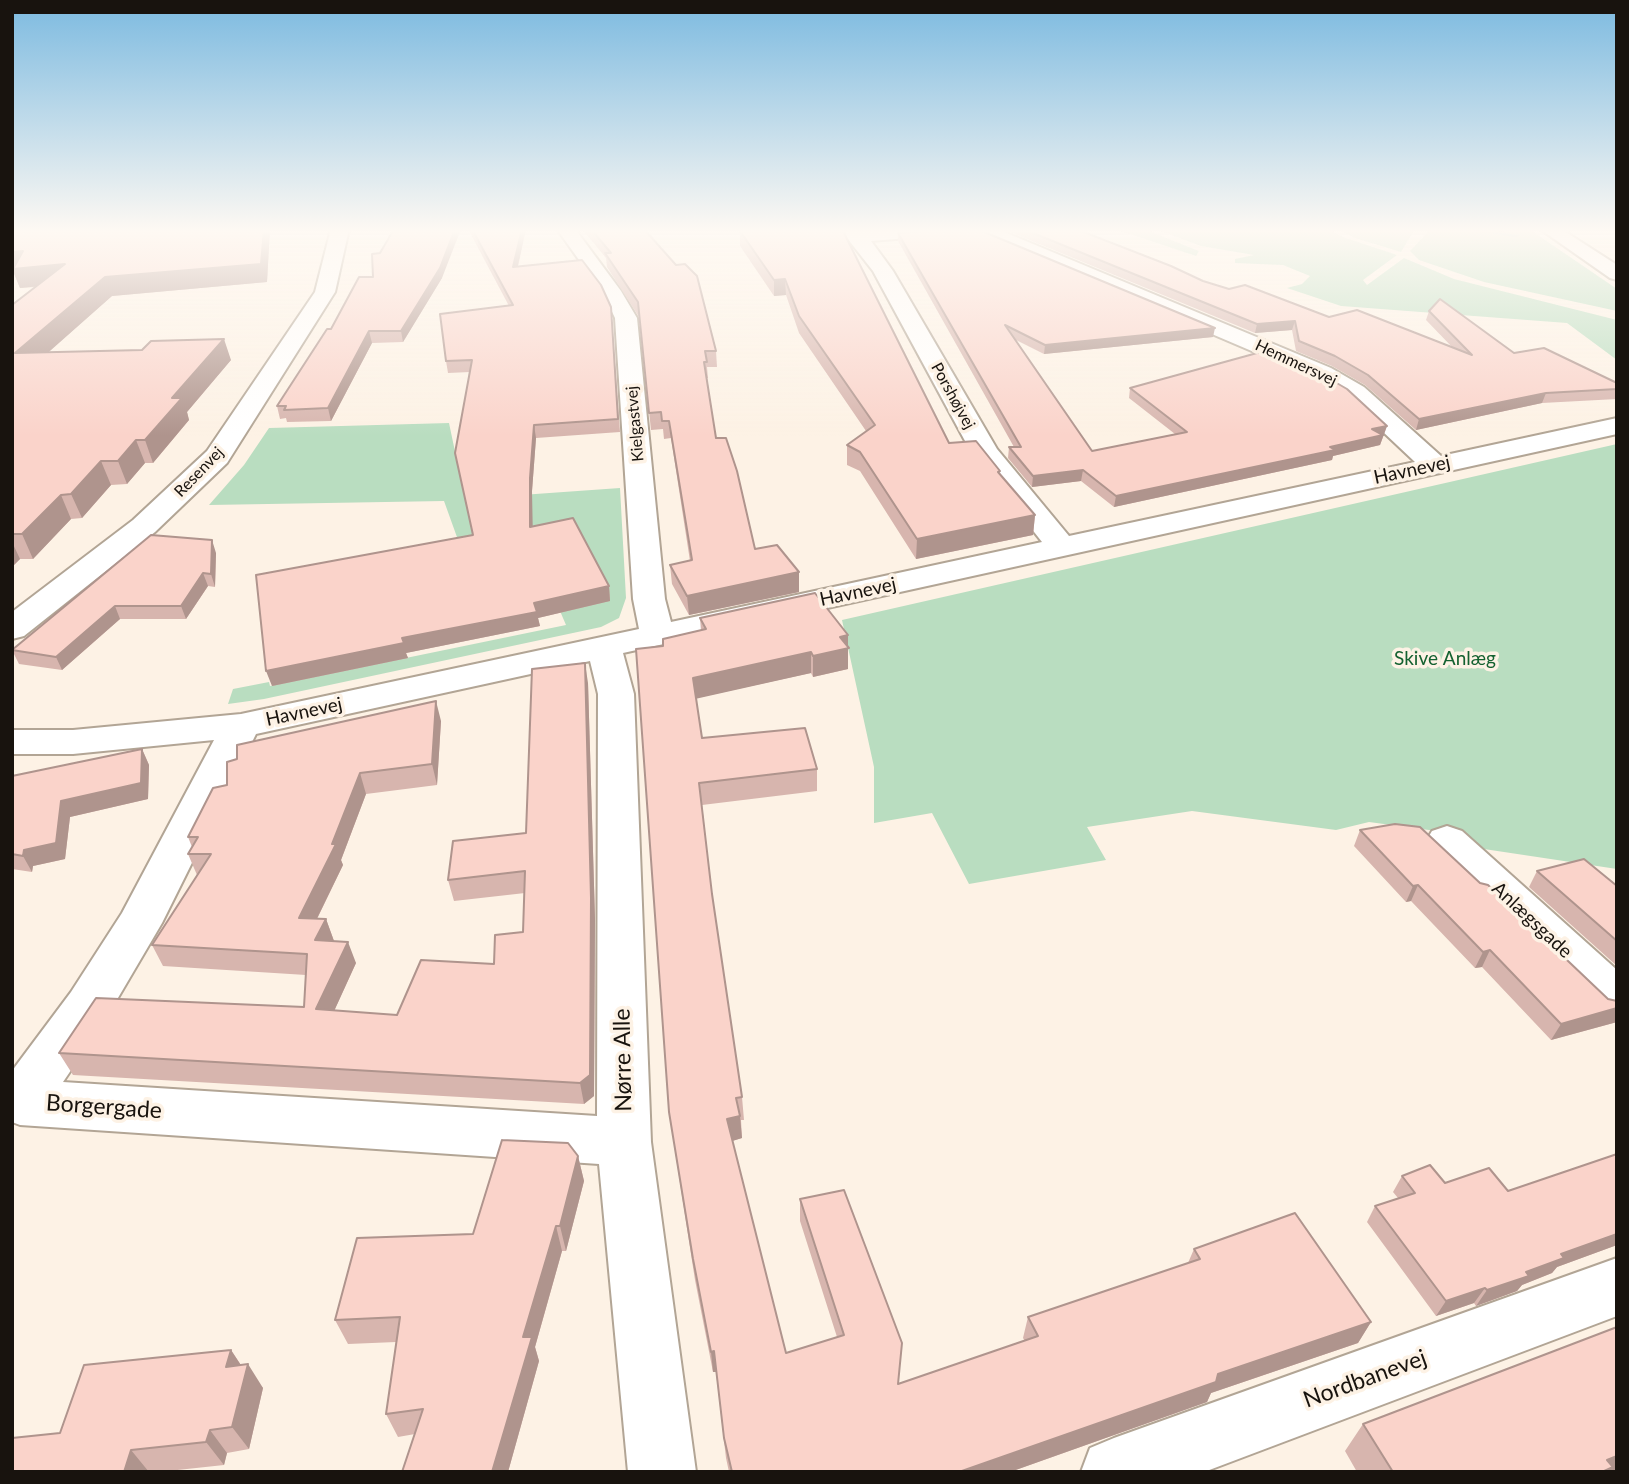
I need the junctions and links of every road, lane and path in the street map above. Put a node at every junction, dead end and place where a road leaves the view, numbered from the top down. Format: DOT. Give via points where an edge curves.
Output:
graph roads {
  1 [pos="321,298"];
  2 [pos="616,298"];
  3 [pos="898,298"];
  4 [pos="1146,298"];
  5 [pos="1617,426"];
  6 [pos="1435,465"];
  7 [pos="1062,547"];
  8 [pos="12,629"];
  9 [pos="658,637"];
  10 [pos="604,648"];
  11 [pos="241,726"];
  12 [pos="12,742"];
  13 [pos="1447,841"];
  14 [pos="1617,999"];
  15 [pos="624,1142"];
  16 [pos="1617,1286"];
  17 [pos="662,1472"];
  18 [pos="1114,1472"];
  1 -- 8 [label="street, Resenvej" via="217,457 144,526"];
  2 -- 9 [label="street, Kielgastvej" via="626,318 649,599"];
  3 -- 7 [label="street, Porshøjvej" via="985,452"];
  4 -- 6 [label="street, Hemmersvej" via="1323,373 1355,392"];
  5 -- 6 [label="street, Havnevej"];
  6 -- 7 [label="street, Havnevej"];
  7 -- 9 [label="street, Havnevej"];
  9 -- 10 [label="street, Havnevej"];
  10 -- 11 [label="street, Havnevej"];
  10 -- 15 [label="street, Nørre Alle" via="616,694"];
  11 -- 12 [label="street, Havnevej" via="74,742"];
  11 -- 15 [label="street, Borgergade" via="139,923 20,1102"];
  13 -- 14 [label="street, Anlægsgade"];
  15 -- 17 [label="street, Nørre Alle"];
  16 -- 18 [label="street, Nordbanevej"];
}
